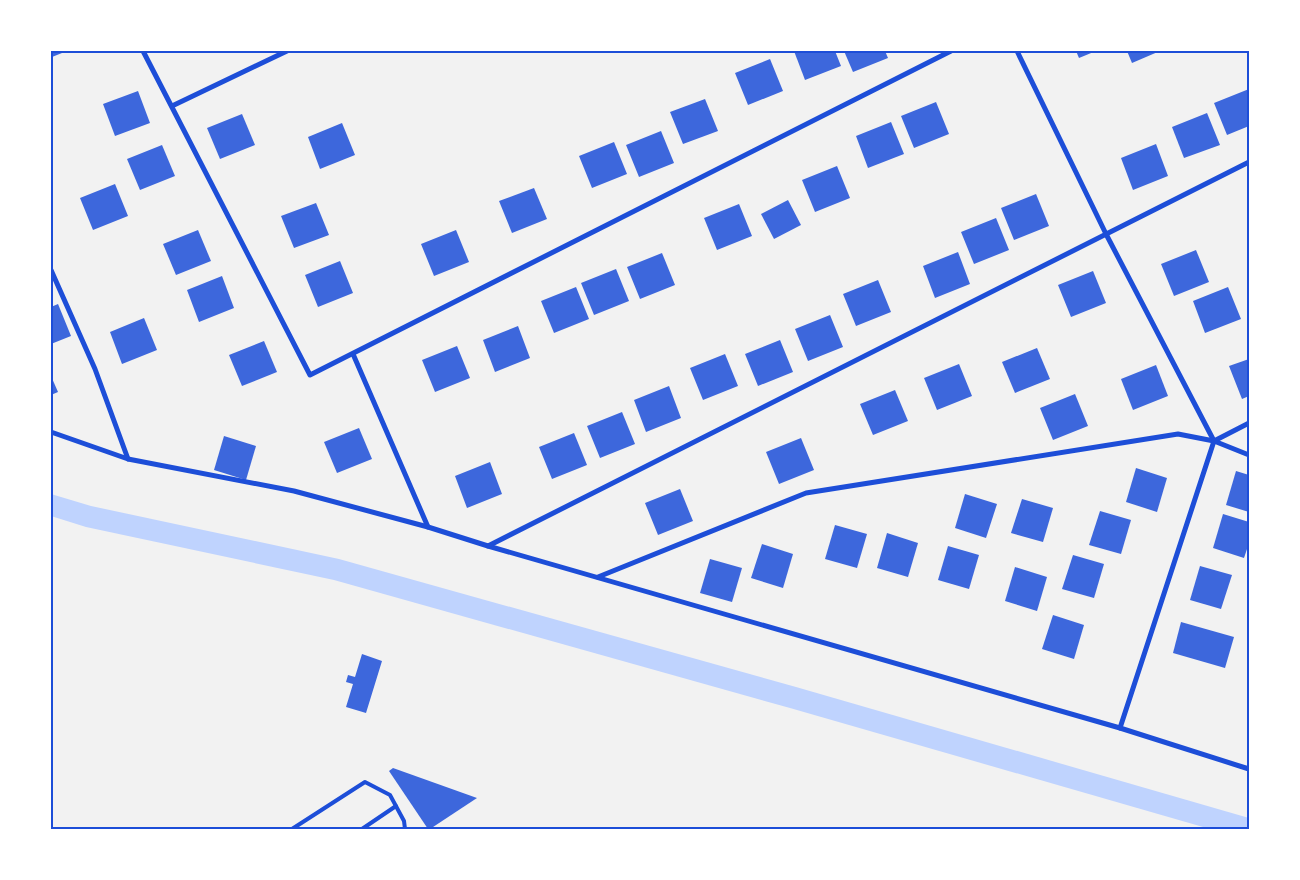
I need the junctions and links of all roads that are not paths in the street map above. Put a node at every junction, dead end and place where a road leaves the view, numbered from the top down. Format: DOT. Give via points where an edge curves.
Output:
graph roads {
  1 [pos="143,51"];
  2 [pos="287,51"];
  3 [pos="951,51"];
  4 [pos="1017,51"];
  5 [pos="172,106"];
  6 [pos="1249,162"];
  7 [pos="1106,234"];
  8 [pos="51,270"];
  9 [pos="353,354"];
  10 [pos="1249,423"];
  11 [pos="51,432"];
  12 [pos="1214,441"];
  13 [pos="1249,455"];
  14 [pos="128,459"];
  15 [pos="428,527"];
  16 [pos="488,546"];
  17 [pos="598,577"];
  18 [pos="1120,728"];
  19 [pos="1249,769"];
  20 [pos="396,806"];
  21 [pos="292,829"];
  22 [pos="362,829"];
  23 [pos="404,829"];
  1 -- 5 [label="street"];
  2 -- 5 [label="street"];
  3 -- 9 [label="street"];
  4 -- 7 [label="street"];
  5 -- 9 [label="street" via="310,375"];
  6 -- 7 [label="street"];
  7 -- 12 [label="street"];
  7 -- 16 [label="street"];
  8 -- 14 [label="street" via="95,369"];
  9 -- 15 [label="street"];
  10 -- 12 [label="street"];
  11 -- 14 [label="street"];
  12 -- 13 [label="street"];
  12 -- 17 [label="street" via="1178,434 806,492"];
  12 -- 18 [label="street"];
  14 -- 15 [label="street" via="294,491"];
  15 -- 16 [label="street"];
  16 -- 17 [label="street"];
  17 -- 18 [label="street"];
  18 -- 19 [label="street"];
  20 -- 21 [label="lane" via="390,795 365,782"];
  20 -- 22 [label="lane"];
  20 -- 23 [label="lane" via="404,821"];
}
